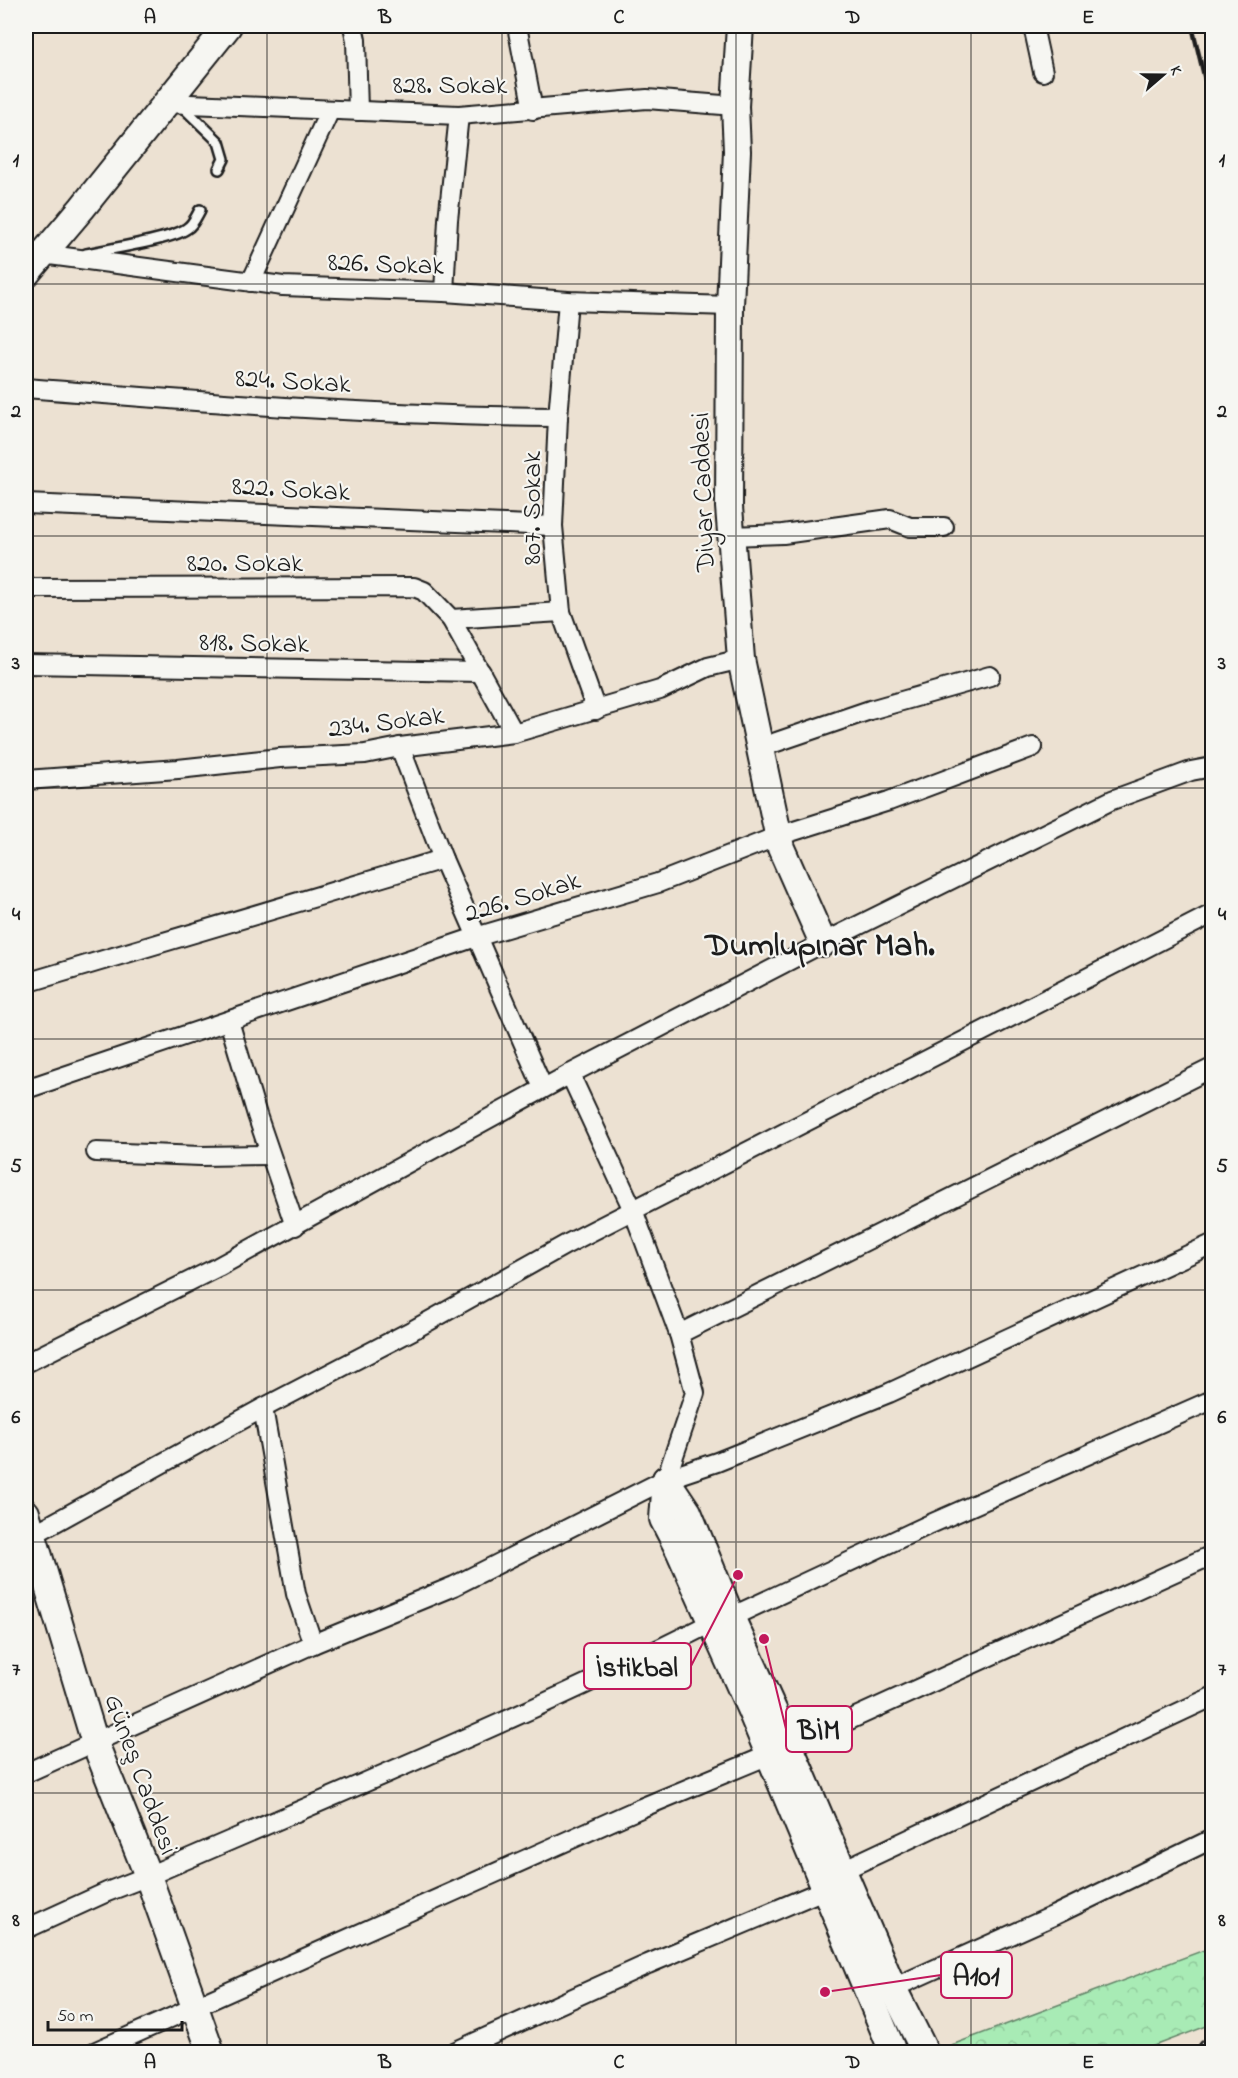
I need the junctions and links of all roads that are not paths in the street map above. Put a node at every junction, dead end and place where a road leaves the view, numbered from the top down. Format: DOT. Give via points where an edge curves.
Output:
graph roads {
  1 [pos="228,26"];
  2 [pos="353,26"];
  3 [pos="517,26"];
  4 [pos="740,26"];
  5 [pos="1033,26"];
  6 [pos="1043,72"];
  7 [pos="173,104"];
  8 [pos="735,106"];
  9 [pos="330,110"];
  10 [pos="532,110"];
  11 [pos="358,111"];
  12 [pos="459,115"];
  13 [pos="219,169"];
  14 [pos="200,210"];
  15 [pos="42,254"];
  16 [pos="69,258"];
  17 [pos="26,274"];
  18 [pos="251,282"];
  19 [pos="444,292"];
  20 [pos="568,301"];
  21 [pos="730,306"];
  22 [pos="26,388"];
  23 [pos="558,417"];
  24 [pos="26,504"];
  25 [pos="553,526"];
  26 [pos="944,527"];
  27 [pos="731,536"];
  28 [pos="26,588"];
  29 [pos="561,612"];
  30 [pos="451,619"];
  31 [pos="741,659"];
  32 [pos="26,664"];
  33 [pos="481,672"];
  34 [pos="990,676"];
  35 [pos="596,710"];
  36 [pos="514,733"];
  37 [pos="400,747"];
  38 [pos="1033,747"];
  39 [pos="759,748"];
  40 [pos="1212,767"];
  41 [pos="26,780"];
  42 [pos="778,836"];
  43 [pos="443,860"];
  44 [pos="1212,914"];
  45 [pos="476,937"];
  46 [pos="823,943"];
  47 [pos="26,983"];
  48 [pos="229,1021"];
  49 [pos="1212,1068"];
  50 [pos="570,1074"];
  51 [pos="543,1088"];
  52 [pos="26,1089"];
  53 [pos="96,1152"];
  54 [pos="270,1155"];
  55 [pos="633,1210"];
  56 [pos="295,1226"];
  57 [pos="1212,1244"];
  58 [pos="679,1334"];
  59 [pos="26,1363"];
  60 [pos="1212,1400"];
  61 [pos="263,1408"];
  62 [pos="666,1479"];
  63 [pos="29,1524"];
  64 [pos="1212,1555"];
  65 [pos="34,1574"];
  66 [pos="721,1620"];
  67 [pos="313,1644"];
  68 [pos="1212,1697"];
  69 [pos="95,1743"];
  70 [pos="779,1751"];
  71 [pos="26,1773"];
  72 [pos="1212,1839"];
  73 [pos="843,1870"];
  74 [pos="148,1876"];
  75 [pos="826,1889"];
  76 [pos="26,1929"];
  77 [pos="893,1988"];
  78 [pos="194,2006"];
  79 [pos="920,2043"];
  80 [pos="885,2050"];
  81 [pos="94,2052"];
  82 [pos="211,2052"];
  83 [pos="454,2052"];
  1 -- 7 [label="street"];
  2 -- 11 [label="street"];
  3 -- 10 [label="street"];
  4 -- 8 [label="street, Diyar Caddesi"];
  5 -- 6 [label="street"];
  7 -- 9 [label="street, 828. Sokak"];
  7 -- 13 [label="lane" via="219,142 224,159"];
  7 -- 15 [label="street"];
  8 -- 10 [label="street, 828. Sokak" via="647,99"];
  8 -- 21 [label="street, Diyar Caddesi" via="737,151"];
  9 -- 11 [label="street, 828. Sokak"];
  9 -- 18 [label="street"];
  10 -- 12 [label="street, 828. Sokak"];
  11 -- 12 [label="street, 828. Sokak"];
  12 -- 19 [label="street"];
  14 -- 16 [label="lane" via="186,230"];
  15 -- 16 [label="street, 826. Sokak"];
  15 -- 17 [label="street"];
  16 -- 18 [label="street, 826. Sokak"];
  18 -- 19 [label="street, 826. Sokak"];
  19 -- 20 [label="street, 826. Sokak"];
  20 -- 21 [label="street, 826. Sokak"];
  20 -- 23 [label="street, 807. Sokak"];
  21 -- 27 [label="street, Diyar Caddesi"];
  22 -- 23 [label="street, 824. Sokak" via="479,417"];
  23 -- 25 [label="street, 807. Sokak"];
  24 -- 25 [label="street, 822. Sokak"];
  25 -- 29 [label="street, 807. Sokak"];
  26 -- 27 [label="street" via="910,526 890,519 783,534"];
  27 -- 31 [label="street, Diyar Caddesi"];
  28 -- 30 [label="street, 820. Sokak" via="414,587 424,591"];
  29 -- 30 [label="street"];
  29 -- 35 [label="street, 807. Sokak"];
  30 -- 33 [label="street, 820. Sokak"];
  31 -- 35 [label="street, 234. Sokak" via="708,667 660,690"];
  31 -- 39 [label="street, Diyar Caddesi"];
  32 -- 33 [label="street, 818. Sokak"];
  33 -- 36 [label="street, 820. Sokak"];
  34 -- 39 [label="street" via="870,710"];
  35 -- 36 [label="street, 234. Sokak"];
  36 -- 37 [label="street, 234. Sokak"];
  37 -- 41 [label="street, 234. Sokak" via="365,754"];
  37 -- 43 [label="street"];
  38 -- 42 [label="street, 226. Sokak" via="889,801"];
  39 -- 42 [label="street, Diyar Caddesi"];
  40 -- 46 [label="street" via="1112,800"];
  42 -- 45 [label="street, 226. Sokak" via="658,883"];
  42 -- 46 [label="street, Diyar Caddesi"];
  43 -- 45 [label="street"];
  43 -- 47 [label="street"];
  44 -- 55 [label="street"];
  45 -- 48 [label="street, 226. Sokak"];
  45 -- 51 [label="street"];
  46 -- 50 [label="street"];
  48 -- 52 [label="street, 226. Sokak"];
  48 -- 54 [label="street"];
  49 -- 58 [label="street"];
  50 -- 51 [label="street"];
  50 -- 55 [label="street"];
  51 -- 56 [label="street"];
  53 -- 54 [label="street"];
  54 -- 56 [label="street"];
  55 -- 58 [label="street"];
  55 -- 61 [label="street"];
  56 -- 59 [label="street"];
  57 -- 62 [label="street" via="889,1393"];
  58 -- 62 [label="street" via="695,1393"];
  60 -- 66 [label="street"];
  61 -- 63 [label="street"];
  61 -- 67 [label="street" via="296,1594"];
  62 -- 66 [label="street" via="688,1512"];
  62 -- 67 [label="street" via="454,1586"];
  63 -- 65 [label="street, Güneş Caddesi"];
  64 -- 70 [label="street"];
  65 -- 69 [label="street, Güneş Caddesi"];
  66 -- 70 [label="street"];
  66 -- 74 [label="street"];
  67 -- 69 [label="street"];
  68 -- 73 [label="street"];
  69 -- 71 [label="street"];
  69 -- 74 [label="street, Güneş Caddesi"];
  70 -- 73 [label="street"];
  70 -- 75 [label="street"];
  70 -- 78 [label="street"];
  72 -- 77 [label="street"];
  73 -- 77 [label="street"];
  74 -- 76 [label="street"];
  74 -- 78 [label="street, Güneş Caddesi"];
  75 -- 80 [label="street"];
  75 -- 83 [label="street"];
  77 -- 79 [label="street"];
  78 -- 81 [label="street"];
  78 -- 82 [label="street, Güneş Caddesi"];
  79 -- 80 [label="street"];
}
